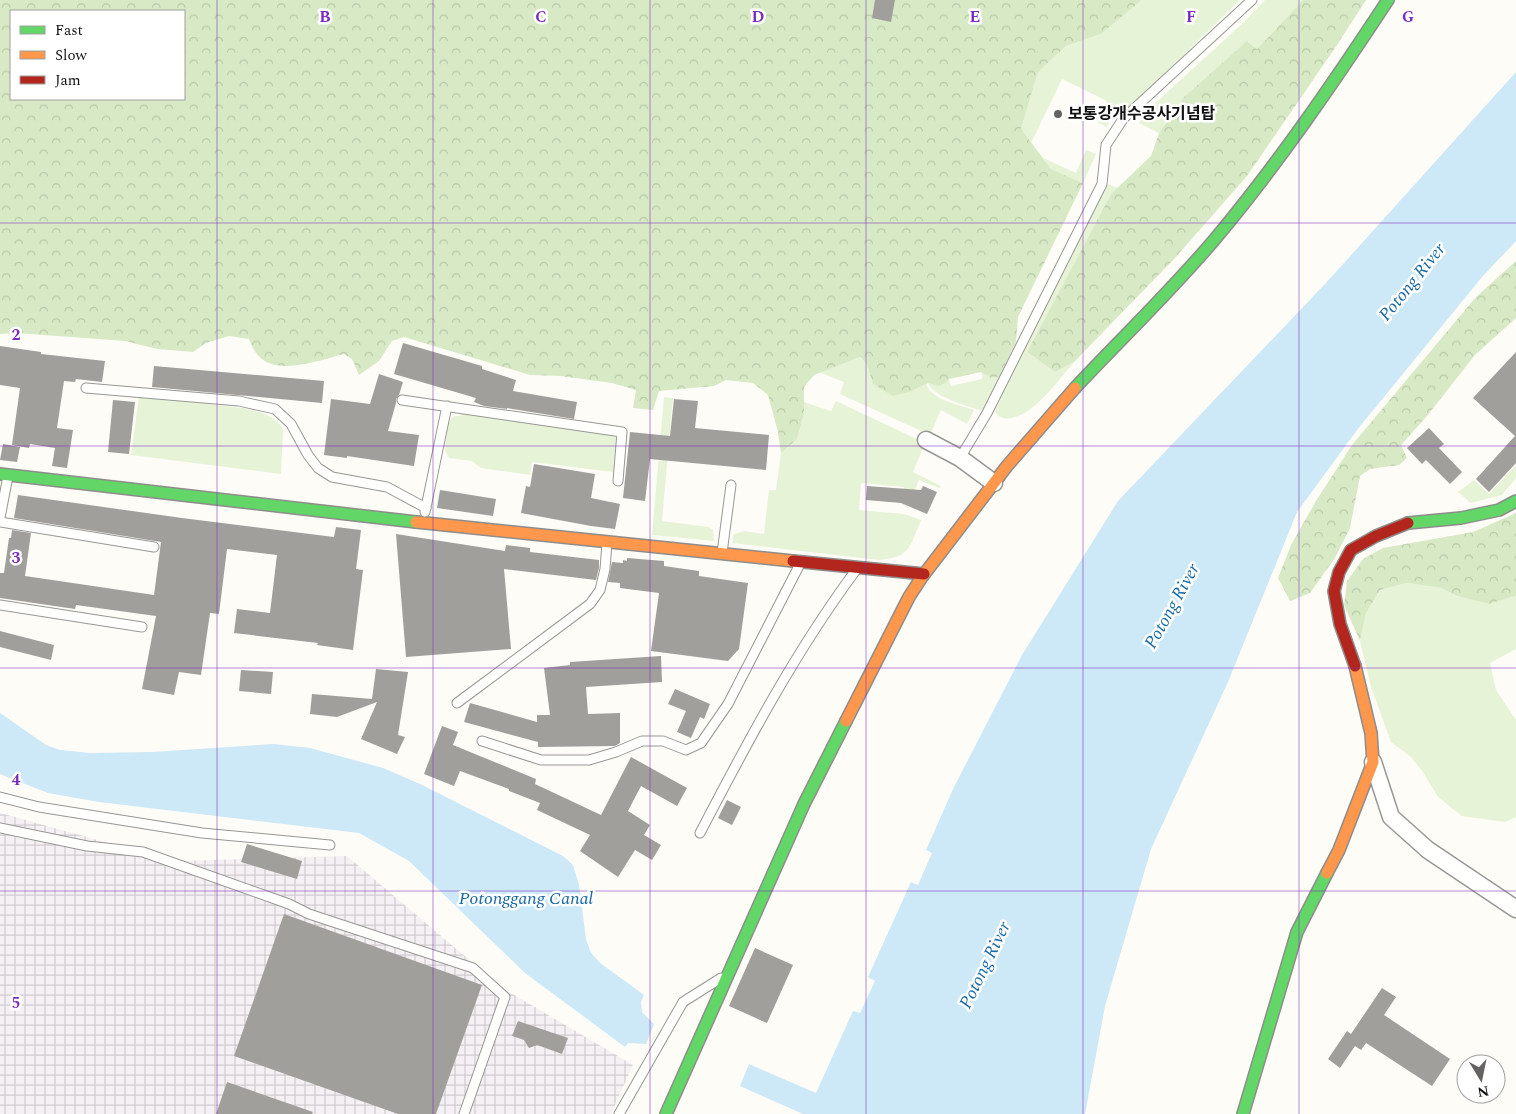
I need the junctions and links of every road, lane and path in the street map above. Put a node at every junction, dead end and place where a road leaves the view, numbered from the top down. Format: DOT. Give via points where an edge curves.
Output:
graph roads {
  1 [pos="1252,0"];
  2 [pos="1388,0"];
  3 [pos="86,388"];
  4 [pos="402,400"];
  5 [pos="447,406"];
  6 [pos="926,440"];
  7 [pos="960,458"];
  8 [pos="4,475"];
  9 [pos="618,481"];
  10 [pos="994,483"];
  11 [pos="731,485"];
  12 [pos="1516,500"];
  13 [pos="426,508"];
  14 [pos="0,518"];
  15 [pos="0,522"];
  16 [pos="423,522"];
  17 [pos="608,540"];
  18 [pos="154,547"];
  19 [pos="722,553"];
  20 [pos="801,562"];
  21 [pos="857,568"];
  22 [pos="924,574"];
  23 [pos="0,605"];
  24 [pos="142,627"];
  25 [pos="457,703"];
  26 [pos="482,742"];
  27 [pos="1373,762"];
  28 [pos="0,797"];
  29 [pos="0,828"];
  30 [pos="700,833"];
  31 [pos="330,845"];
  32 [pos="1516,909"];
  33 [pos="730,972"];
  34 [pos="464,1114"];
  35 [pos="619,1114"];
  36 [pos="666,1114"];
  37 [pos="1243,1114"];
  1 -- 7 [label="lane" via="1123,119 1106,145 1102,184 987,413"];
  2 -- 10 [label="street" via="1312,111 1214,239 1050,415"];
  3 -- 13 [label="lane" via="239,401 276,409 291,424 318,468 332,476 387,487"];
  4 -- 5 [label="lane"];
  5 -- 9 [label="lane" via="622,432"];
  5 -- 13 [label="lane"];
  6 -- 7 [label="street"];
  7 -- 10 [label="street"];
  8 -- 14 [label="lane"];
  8 -- 16 [label="street"];
  10 -- 22 [label="street"];
  11 -- 19 [label="lane"];
  12 -- 27 [label="street" via="1499,510 1462,518 1409,523 1351,550 1339,572 1334,591 1340,624 1353,659 1371,733"];
  13 -- 16 [label="lane"];
  15 -- 18 [label="lane"];
  16 -- 17 [label="street"];
  17 -- 19 [label="street"];
  17 -- 25 [label="lane" via="600,590 590,604"];
  19 -- 20 [label="street"];
  20 -- 21 [label="street"];
  20 -- 26 [label="lane" via="728,704 701,743 686,750 663,741 642,741 589,760 541,760"];
  21 -- 22 [label="street"];
  21 -- 30 [label="lane" via="822,617 746,746"];
  22 -- 33 [label="street" via="909,597 804,804"];
  23 -- 24 [label="lane"];
  27 -- 32 [label="street" via="1391,817 1428,850"];
  27 -- 37 [label="street" via="1339,850 1296,932"];
  28 -- 31 [label="lane" via="39,807 202,834"];
  29 -- 34 [label="lane" via="87,846 143,852 309,914 472,968 505,997"];
  33 -- 35 [label="lane" via="683,1002"];
  33 -- 36 [label="street"];
}
